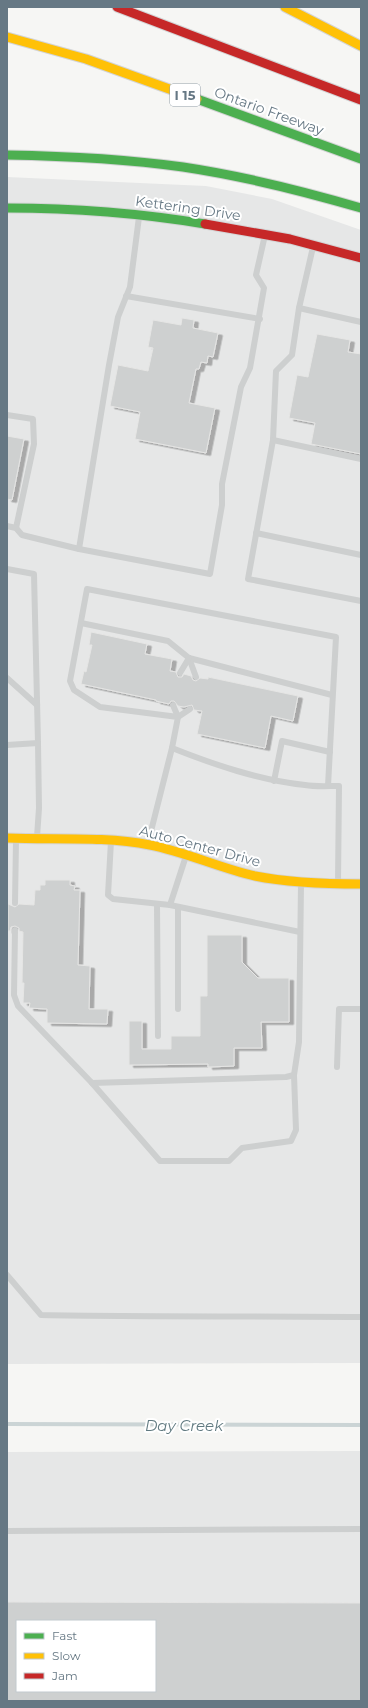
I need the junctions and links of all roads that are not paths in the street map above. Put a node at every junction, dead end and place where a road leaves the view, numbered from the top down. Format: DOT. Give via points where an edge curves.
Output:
graph roads {
  1 [pos="118,7"];
  2 [pos="285,7"];
  3 [pos="7,37"];
  4 [pos="361,46"];
  5 [pos="361,100"];
  6 [pos="7,155"];
  7 [pos="361,159"];
  8 [pos="7,208"];
  9 [pos="361,208"];
  10 [pos="140,214"];
  11 [pos="265,233"];
  12 [pos="313,245"];
  13 [pos="361,258"];
  14 [pos="126,296"];
  15 [pos="299,308"];
  16 [pos="260,319"];
  17 [pos="361,322"];
  18 [pos="7,415"];
  19 [pos="273,440"];
  20 [pos="361,459"];
  21 [pos="7,526"];
  22 [pos="16,528"];
  23 [pos="256,533"];
  24 [pos="79,549"];
  25 [pos="361,555"];
  26 [pos="7,569"];
  27 [pos="361,601"];
  28 [pos="81,622"];
  29 [pos="189,658"];
  30 [pos="180,673"];
  31 [pos="196,677"];
  32 [pos="7,678"];
  33 [pos="332,695"];
  34 [pos="37,705"];
  35 [pos="173,705"];
  36 [pos="190,709"];
  37 [pos="178,717"];
  38 [pos="38,743"];
  39 [pos="7,745"];
  40 [pos="172,748"];
  41 [pos="330,752"];
  42 [pos="274,780"];
  43 [pos="328,786"];
  44 [pos="11,839"];
  45 [pos="37,839"];
  46 [pos="111,840"];
  47 [pos="148,844"];
  48 [pos="186,854"];
  49 [pos="300,882"];
  50 [pos="338,884"];
  51 [pos="361,884"];
  52 [pos="15,903"];
  53 [pos="157,904"];
  54 [pos="170,905"];
  55 [pos="178,907"];
  56 [pos="15,930"];
  57 [pos="300,932"];
  58 [pos="178,1009"];
  59 [pos="361,1009"];
  60 [pos="158,1036"];
  61 [pos="338,1067"];
  62 [pos="294,1075"];
  63 [pos="92,1083"];
  64 [pos="7,1275"];
  65 [pos="361,1317"];
  66 [pos="361,1530"];
  67 [pos="7,1532"];
  1 -- 5 [label="main road"];
  2 -- 4 [label="main road"];
  3 -- 7 [label="main road, Ontario Freeway / I 15" via="86,59"];
  6 -- 9 [label="main road" via="159,164 275,185"];
  8 -- 10 [label="main road, Kettering Drive" via="59,208"];
  10 -- 11 [label="main road, Kettering Drive"];
  10 -- 14 [label="lane" via="130,287"];
  11 -- 12 [label="main road, Kettering Drive"];
  11 -- 16 [label="lane" via="256,275 264,288"];
  12 -- 13 [label="main road, Kettering Drive"];
  12 -- 15 [label="lane"];
  14 -- 16 [label="lane"];
  14 -- 24 [label="lane" via="118,317"];
  15 -- 17 [label="lane"];
  15 -- 19 [label="lane" via="292,355 276,371"];
  16 -- 24 [label="lane" via="250,368 241,387 222,484 222,505 210,574"];
  18 -- 22 [label="lane" via="33,419 34,444"];
  19 -- 20 [label="lane"];
  19 -- 23 [label="lane"];
  21 -- 22 [label="lane"];
  22 -- 24 [label="lane" via="22,535"];
  23 -- 25 [label="lane"];
  23 -- 27 [label="lane" via="248,579"];
  26 -- 34 [label="lane" via="34,574"];
  28 -- 29 [label="lane" via="168,641"];
  28 -- 33 [label="lane" via="87,589 336,637"];
  28 -- 37 [label="lane" via="70,681 74,690 100,706"];
  29 -- 30 [label="lane"];
  29 -- 31 [label="lane"];
  29 -- 33 [label="lane"];
  32 -- 34 [label="lane"];
  33 -- 41 [label="lane"];
  34 -- 38 [label="lane"];
  35 -- 37 [label="lane"];
  36 -- 37 [label="lane"];
  37 -- 40 [label="lane"];
  38 -- 39 [label="lane"];
  38 -- 45 [label="lane" via="40,808"];
  40 -- 42 [label="lane" via="214,764"];
  40 -- 47 [label="lane"];
  41 -- 42 [label="lane" via="282,741"];
  41 -- 43 [label="lane"];
  42 -- 43 [label="lane" via="306,786"];
  43 -- 50 [label="lane" via="339,786"];
  44 -- 45 [label="main road, Auto Center Drive"];
  44 -- 52 [label="lane"];
  45 -- 46 [label="main road, Auto Center Drive"];
  46 -- 47 [label="main road, Auto Center Drive"];
  46 -- 53 [label="lane" via="108,895 113,900"];
  47 -- 48 [label="main road, Auto Center Drive"];
  48 -- 49 [label="main road, Auto Center Drive" via="241,872"];
  48 -- 54 [label="lane"];
  49 -- 50 [label="main road, Auto Center Drive"];
  49 -- 57 [label="lane"];
  50 -- 51 [label="main road, Auto Center Drive"];
  53 -- 54 [label="lane"];
  53 -- 60 [label="lane"];
  54 -- 55 [label="lane"];
  55 -- 57 [label="lane"];
  55 -- 58 [label="lane"];
  56 -- 63 [label="lane" via="14,995 18,1006"];
  57 -- 62 [label="lane" via="299,1042"];
  59 -- 61 [label="lane" via="339,1009"];
  62 -- 63 [label="lane"];
  62 -- 63 [label="lane" via="296,1130 292,1141 242,1148 229,1161 160,1161"];
  64 -- 65 [label="lane" via="42,1314 146,1317"];
  66 -- 67 [label="lane"];
}
